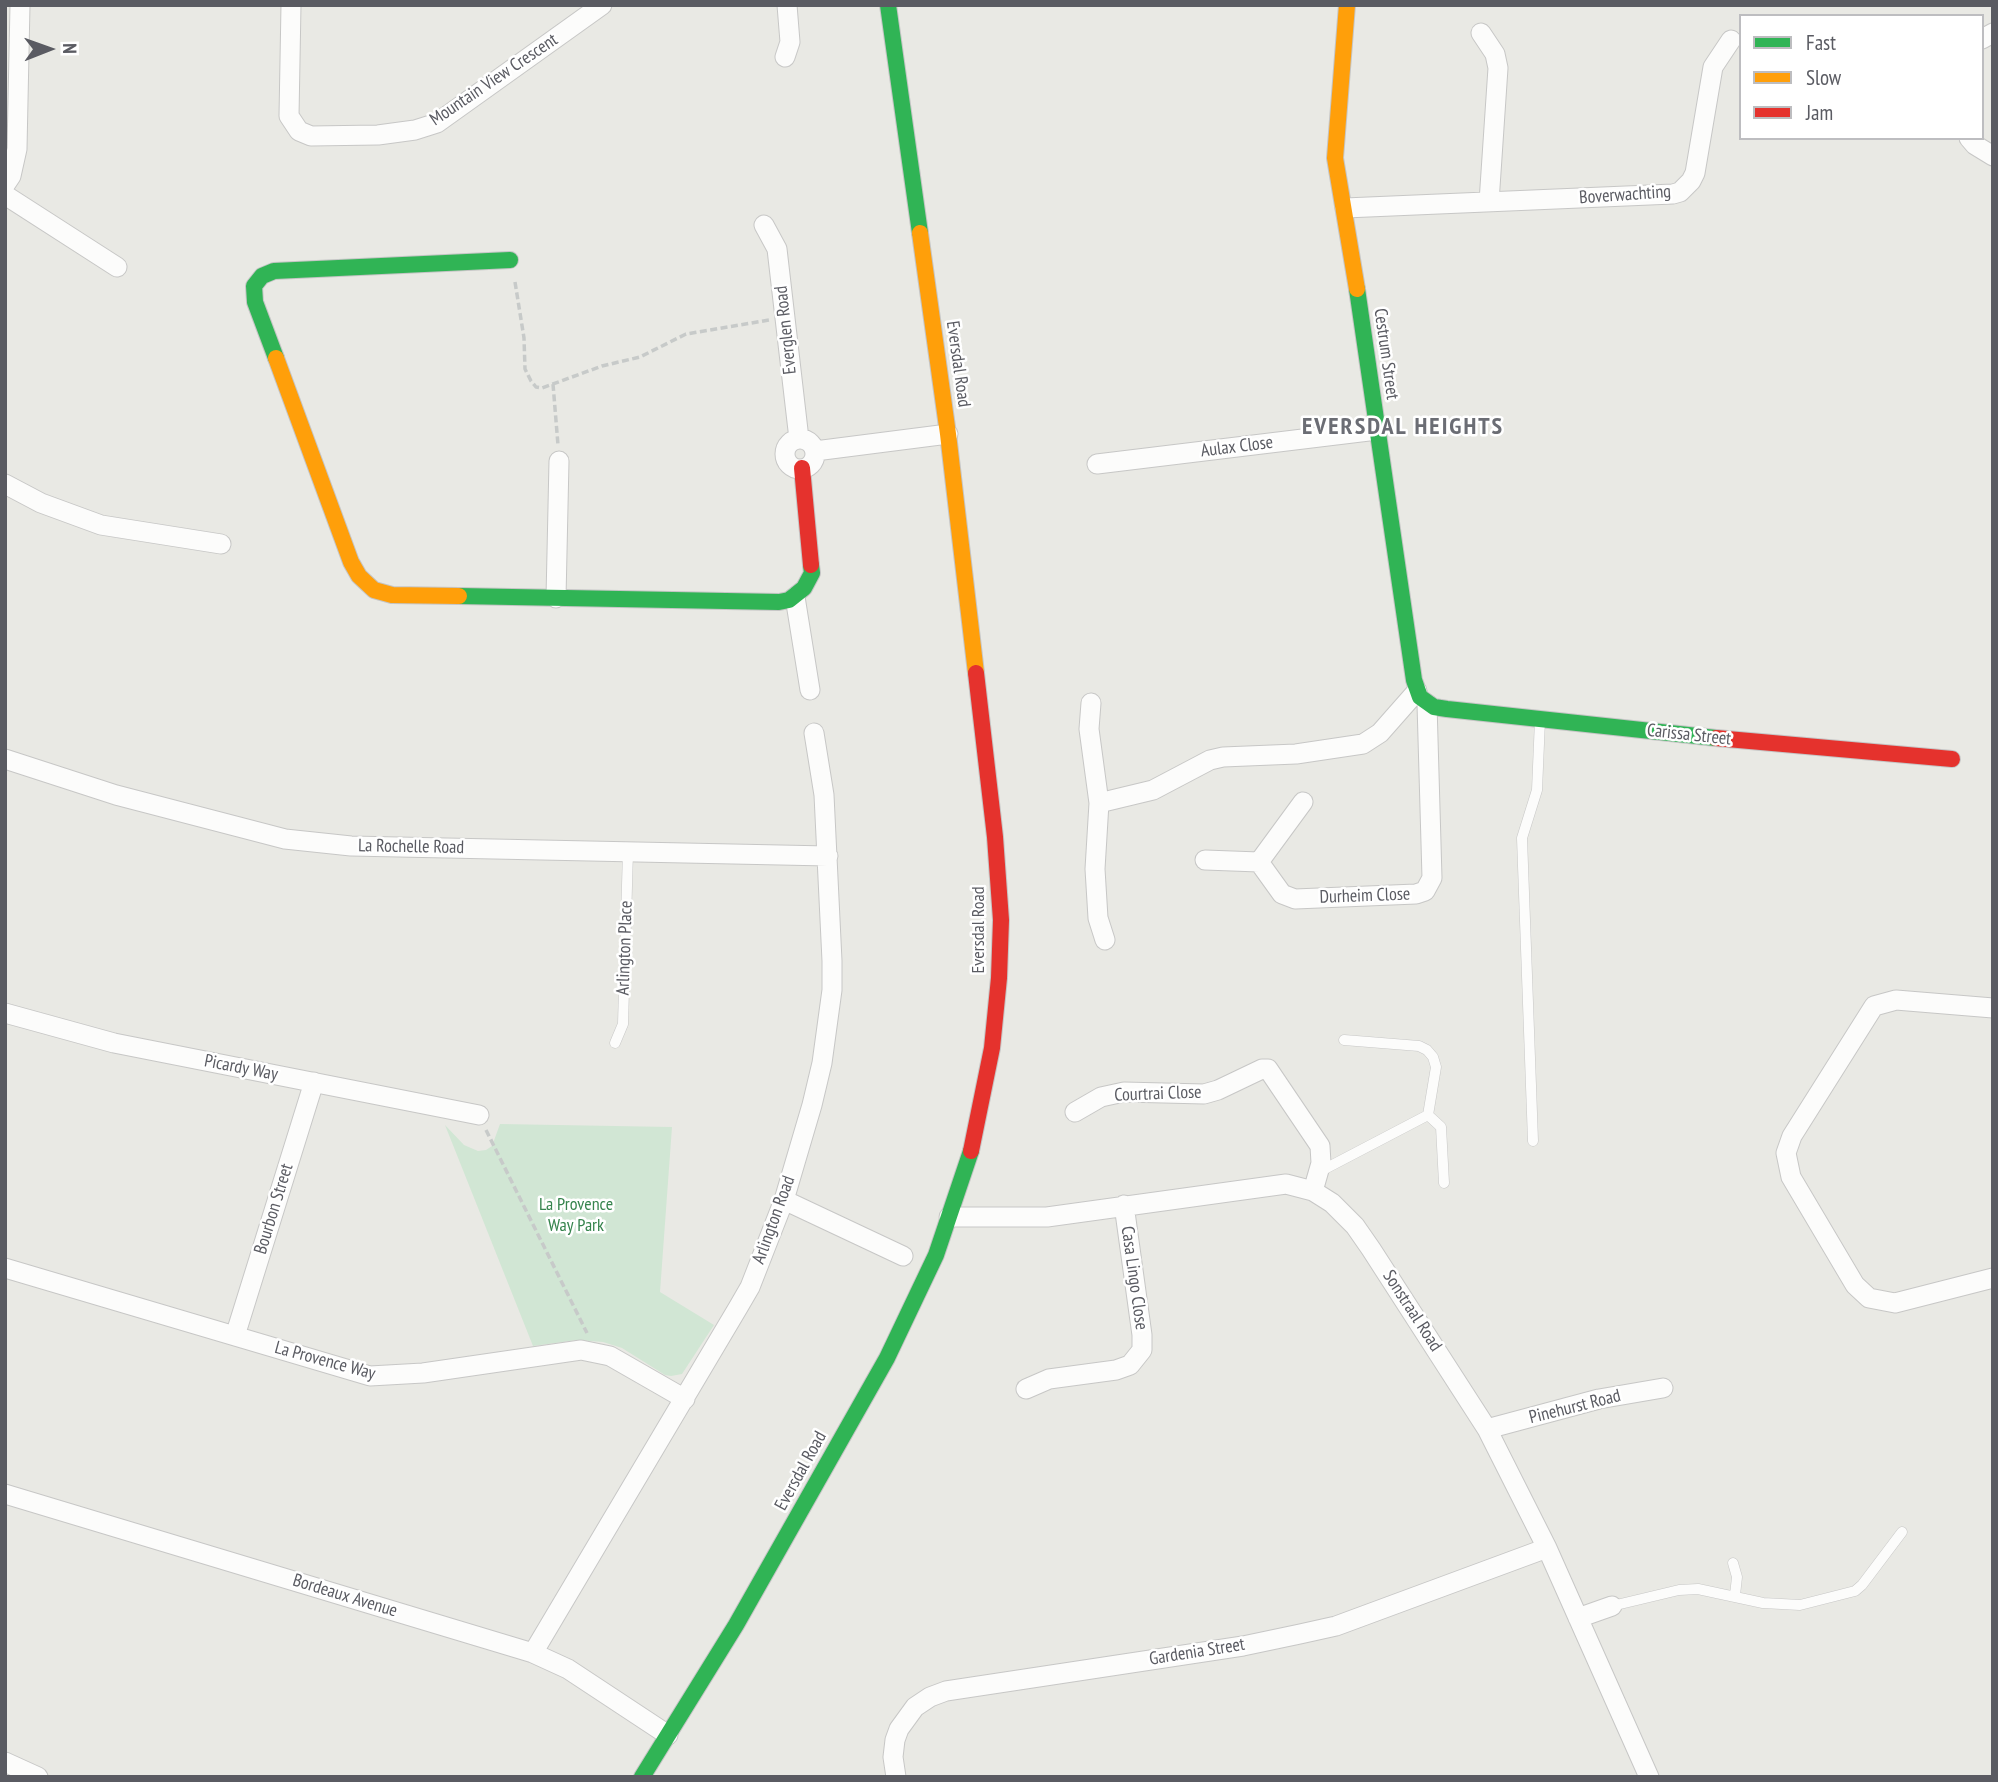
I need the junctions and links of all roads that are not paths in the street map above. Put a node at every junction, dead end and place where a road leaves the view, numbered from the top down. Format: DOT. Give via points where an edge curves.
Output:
graph roads {
  1 [pos="20,5"];
  2 [pos="291,5"];
  3 [pos="602,5"];
  4 [pos="787,5"];
  5 [pos="888,5"];
  6 [pos="1347,5"];
  7 [pos="1481,33"];
  8 [pos="1731,40"];
  9 [pos="785,57"];
  10 [pos="1971,140"];
  11 [pos="1991,152"];
  12 [pos="5,185"];
  13 [pos="5,195"];
  14 [pos="1489,202"];
  15 [pos="1345,208"];
  16 [pos="764,225"];
  17 [pos="510,260"];
  18 [pos="117,267"];
  19 [pos="1377,430"];
  20 [pos="948,434"];
  21 [pos="799,439"];
  22 [pos="815,451"];
  23 [pos="559,461"];
  24 [pos="1097,464"];
  25 [pos="802,468"];
  26 [pos="5,484"];
  27 [pos="221,544"];
  28 [pos="795,597"];
  29 [pos="556,598"];
  30 [pos="810,690"];
  31 [pos="1422,697"];
  32 [pos="1091,703"];
  33 [pos="1540,719"];
  34 [pos="814,733"];
  35 [pos="5,759"];
  36 [pos="1952,759"];
  37 [pos="1303,802"];
  38 [pos="1099,803"];
  39 [pos="628,851"];
  40 [pos="828,856"];
  41 [pos="1205,860"];
  42 [pos="1259,862"];
  43 [pos="1105,940"];
  44 [pos="1993,1007"];
  45 [pos="5,1013"];
  46 [pos="1345,1040"];
  47 [pos="615,1043"];
  48 [pos="314,1082"];
  49 [pos="1075,1112"];
  50 [pos="479,1115"];
  51 [pos="1428,1115"];
  52 [pos="1534,1141"];
  53 [pos="1319,1172"];
  54 [pos="1444,1183"];
  55 [pos="1313,1191"];
  56 [pos="784,1200"];
  57 [pos="1124,1205"];
  58 [pos="949,1217"];
  59 [pos="903,1256"];
  60 [pos="5,1268"];
  61 [pos="1993,1278"];
  62 [pos="235,1336"];
  63 [pos="1663,1388"];
  64 [pos="1026,1389"];
  65 [pos="685,1399"];
  66 [pos="1487,1429"];
  67 [pos="5,1494"];
  68 [pos="1902,1532"];
  69 [pos="1547,1548"];
  70 [pos="1733,1563"];
  71 [pos="1735,1595"];
  72 [pos="1612,1606"];
  73 [pos="1578,1618"];
  74 [pos="533,1653"];
  75 [pos="668,1735"];
  76 [pos="5,1762"];
  77 [pos="38,1777"];
  78 [pos="642,1777"];
  79 [pos="896,1777"];
  80 [pos="1649,1777"];
  1 -- 12 [label="street" via="17,149"];
  2 -- 3 [label="street, Mountain View Crescent" via="289,116 299,131 311,136 378,135 437,123"];
  4 -- 9 [label="street" via="790,41"];
  5 -- 20 [label="street, Eversdal Road"];
  6 -- 15 [label="street, Cestrum Street" via="1335,158"];
  7 -- 14 [label="street" via="1498,68"];
  8 -- 14 [label="street, Boverwachting" via="1713,67 1695,173 1680,192"];
  10 -- 11 [label="street"];
  13 -- 18 [label="street"];
  14 -- 15 [label="street, Boverwachting"];
  15 -- 19 [label="street, Cestrum Street"];
  16 -- 21 [label="street, Everglen Road" via="777,249"];
  17 -- 29 [label="street" via="274,271 258,280 253,294 351,562 366,584 392,595"];
  19 -- 24 [label="street, Aulax Close"];
  19 -- 31 [label="street, Cestrum Street"];
  20 -- 22 [label="street"];
  20 -- 58 [label="street, Eversdal Road" via="987,756 1001,920 987,1080"];
  21 -- 22 [label="street" via="811,443"];
  21 -- 25 [label="street" via="787,447 786,457 792,466"];
  22 -- 25 [label="street" via="813,461"];
  23 -- 29 [label="street"];
  25 -- 28 [label="street" via="813,564 809,581"];
  26 -- 27 [label="street" via="101,525"];
  28 -- 29 [label="street" via="779,602"];
  28 -- 30 [label="street"];
  31 -- 33 [label="street, Carissa Street" via="1442,709"];
  31 -- 38 [label="street" via="1363,744 1305,754 1223,757 1153,790"];
  31 -- 42 [label="street, Durheim Close" via="1432,878 1425,891 1295,899 1278,891"];
  32 -- 38 [label="street" via="1089,729"];
  33 -- 36 [label="street, Carissa Street"];
  33 -- 52 [label="lane" via="1537,790 1522,838"];
  34 -- 40 [label="street, Arlington Road"];
  35 -- 39 [label="street, La Rochelle Road" via="116,795 285,839 351,846"];
  37 -- 42 [label="street"];
  38 -- 43 [label="street" via="1095,869 1098,918"];
  39 -- 40 [label="street, La Rochelle Road"];
  39 -- 47 [label="lane, Arlington Place" via="623,1024"];
  40 -- 56 [label="street, Arlington Road" via="832,990 813,1105"];
  41 -- 42 [label="street"];
  44 -- 61 [label="street" via="1896,1000 1874,1006 1792,1136 1786,1153 1791,1177 1855,1285 1869,1298 1895,1303"];
  45 -- 48 [label="street, Picardy Way" via="114,1043"];
  46 -- 51 [label="lane" via="1427,1050 1436,1067"];
  48 -- 50 [label="street, Picardy Way"];
  48 -- 62 [label="street, Bourbon Street"];
  49 -- 53 [label="street, Courtrai Close" via="1101,1097 1124,1092 1204,1094 1268,1069 1320,1146"];
  51 -- 53 [label="lane"];
  51 -- 54 [label="lane" via="1443,1133"];
  53 -- 55 [label="street, Courtrai Close"];
  55 -- 57 [label="street, Sonstraal Road" via="1275,1184"];
  55 -- 66 [label="street, Sonstraal Road" via="1355,1226"];
  56 -- 59 [label="street"];
  56 -- 65 [label="street, Arlington Road" via="750,1287"];
  57 -- 58 [label="street, Sonstraal Road" via="1036,1218"];
  57 -- 64 [label="street, Casa Lingo Close" via="1142,1350 1130,1365 1116,1370 1049,1379"];
  58 -- 75 [label="street, Eversdal Road" via="917,1299 887,1358 736,1625"];
  60 -- 62 [label="street, La Provence Way"];
  62 -- 65 [label="street, La Provence Way" via="382,1377 567,1352 597,1353"];
  63 -- 66 [label="street, Pinehurst Road" via="1599,1399"];
  65 -- 74 [label="street, Arlington Road"];
  66 -- 69 [label="street, Sonstraal Road"];
  67 -- 74 [label="street, Bordeaux Avenue"];
  68 -- 71 [label="lane" via="1855,1591 1800,1605 1763,1603"];
  69 -- 73 [label="street, Sonstraal Road"];
  69 -- 79 [label="street, Gardenia Street" via="1312,1632 930,1696 899,1729 893,1757"];
  70 -- 71 [label="lane"];
  71 -- 72 [label="lane" via="1689,1589"];
  72 -- 73 [label="street"];
  73 -- 80 [label="street, Sonstraal Road"];
  74 -- 75 [label="street, Bordeaux Avenue" via="568,1669"];
  75 -- 78 [label="street, Eversdal Road"];
  76 -- 77 [label="street"];
}
